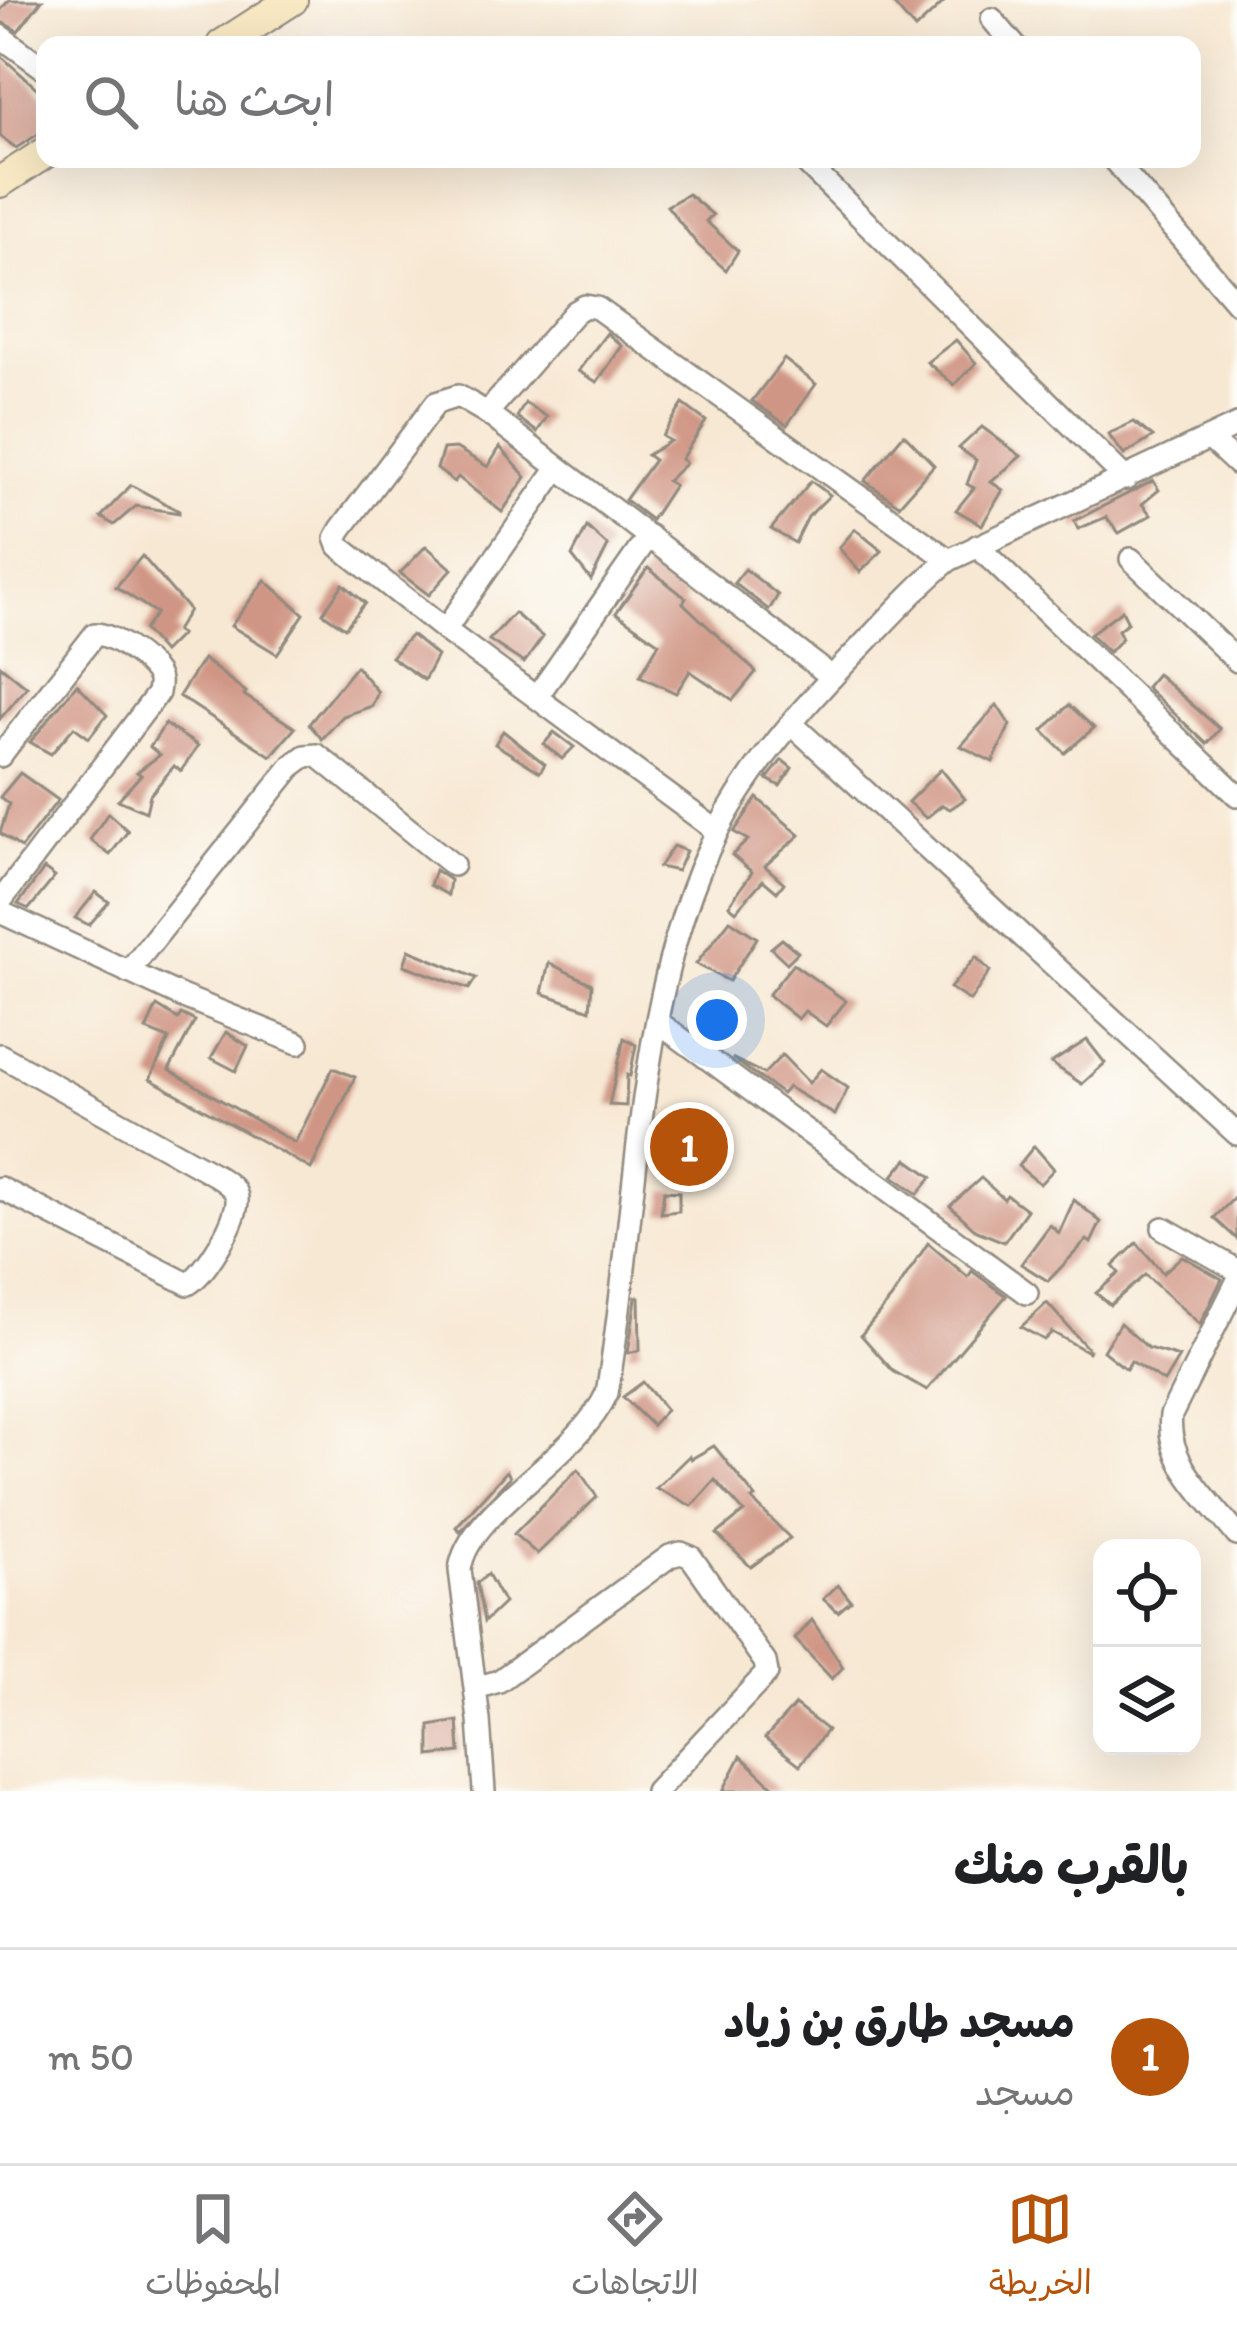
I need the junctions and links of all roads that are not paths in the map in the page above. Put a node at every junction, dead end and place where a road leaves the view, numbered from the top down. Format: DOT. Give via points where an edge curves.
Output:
graph roads {
  1 [pos="292,0"];
  2 [pos="992,19"];
  3 [pos="0,36"];
  4 [pos="236,36"];
  5 [pos="1006,36"];
  6 [pos="36,62"];
  7 [pos="36,159"];
  8 [pos="811,168"];
  9 [pos="1121,168"];
  10 [pos="0,182"];
  11 [pos="1237,303"];
  12 [pos="487,413"];
  13 [pos="1237,425"];
  14 [pos="1210,439"];
  15 [pos="1237,464"];
  16 [pos="558,468"];
  17 [pos="1126,479"];
  18 [pos="649,536"];
  19 [pos="977,545"];
  20 [pos="1131,559"];
  21 [pos="949,560"];
  22 [pos="445,630"];
  23 [pos="1237,661"];
  24 [pos="832,676"];
  25 [pos="538,695"];
  26 [pos="793,725"];
  27 [pos="0,755"];
  28 [pos="1237,795"];
  29 [pos="717,831"];
  30 [pos="453,866"];
  31 [pos="0,902"];
  32 [pos="0,912"];
  33 [pos="128,971"];
  34 [pos="658,1022"];
  35 [pos="298,1042"];
  36 [pos="0,1054"];
  37 [pos="1237,1134"];
  38 [pos="0,1188"];
  39 [pos="1163,1228"];
  40 [pos="1237,1270"];
  41 [pos="1237,1282"];
  42 [pos="1027,1294"];
  43 [pos="1237,1534"];
  44 [pos="476,1688"];
  45 [pos="484,1791"];
  46 [pos="656,1791"];
  1 -- 4 [label="street"];
  2 -- 5 [label="street"];
  3 -- 6 [label="street"];
  7 -- 10 [label="street"];
  8 -- 17 [label="street"];
  9 -- 11 [label="street"];
  12 -- 16 [label="street"];
  12 -- 21 [label="street" via="575,312 597,308"];
  12 -- 22 [label="street" via="458,396 436,403 336,538"];
  13 -- 14 [label="street"];
  14 -- 15 [label="street"];
  14 -- 17 [label="street"];
  16 -- 18 [label="street"];
  16 -- 22 [label="street"];
  17 -- 19 [label="street"];
  18 -- 24 [label="street"];
  18 -- 25 [label="street"];
  19 -- 21 [label="street"];
  19 -- 28 [label="street"];
  20 -- 23 [label="street"];
  21 -- 24 [label="street"];
  22 -- 25 [label="street"];
  24 -- 26 [label="street"];
  25 -- 29 [label="street"];
  26 -- 29 [label="street"];
  26 -- 37 [label="street"];
  27 -- 31 [label="street" via="95,634 155,670 158,693"];
  29 -- 34 [label="street" via="671,957"];
  30 -- 33 [label="street" via="317,754 305,756"];
  32 -- 33 [label="street"];
  33 -- 35 [label="street"];
  34 -- 42 [label="street"];
  34 -- 44 [label="street" via="607,1394 582,1433 483,1525 462,1555"];
  36 -- 38 [label="street" via="217,1176 238,1199 220,1246 188,1284"];
  39 -- 40 [label="street"];
  41 -- 43 [label="street" via="1171,1415 1168,1437"];
  44 -- 45 [label="street"];
  44 -- 46 [label="street" via="500,1681 670,1556 691,1557 767,1673"];
}
